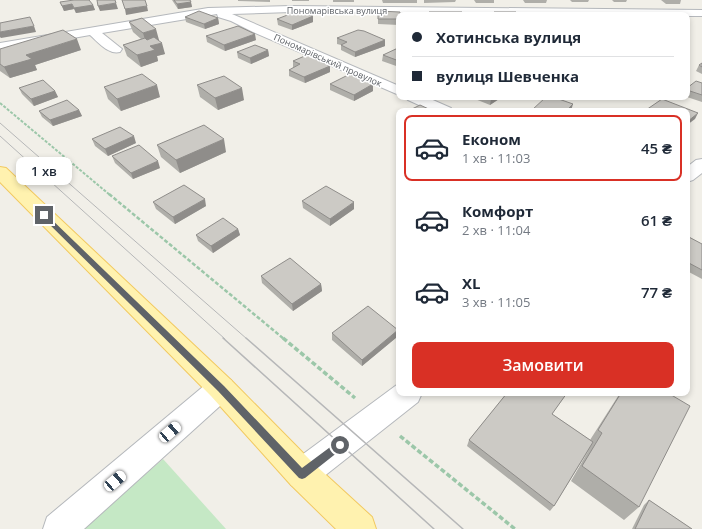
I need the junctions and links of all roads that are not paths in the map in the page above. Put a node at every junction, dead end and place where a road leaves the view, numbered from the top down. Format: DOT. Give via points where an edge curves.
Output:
graph roads {
  1 [pos="291,9"];
  2 [pos="208,12"];
  3 [pos="599,12"];
  4 [pos="690,13"];
  5 [pos="702,13"];
  6 [pos="257,29"];
  7 [pos="92,31"];
  8 [pos="0,48"];
  9 [pos="115,49"];
  10 [pos="396,90"];
  11 [pos="419,100"];
  12 [pos="438,108"];
  13 [pos="702,164"];
  14 [pos="0,172"];
  15 [pos="690,174"];
  16 [pos="221,388"];
  17 [pos="404,396"];
  18 [pos="302,474"];
  19 [pos="60,529"];
  20 [pos="360,529"];
  1 -- 2 [label="street, Пономарівська вулиця"];
  1 -- 3 [label="street, Пономарівська вулиця"];
  1 -- 6 [label="street, Пономарівський провулок" via="270,18"];
  2 -- 6 [label="street, Пономарівський провулок" via="235,18"];
  2 -- 7 [label="street, Пономарівська вулиця"];
  4 -- 5 [label="street, Пономарівська вулиця"];
  6 -- 10 [label="street, Пономарівський провулок"];
  7 -- 8 [label="street, Пономарівська вулиця"];
  7 -- 9 [label="street"];
  11 -- 12 [label="street"];
  13 -- 15 [label="street"];
  14 -- 16 [label="main road"];
  16 -- 18 [label="main road"];
  16 -- 19 [label="street"];
  17 -- 18 [label="street"];
  18 -- 20 [label="main road"];
}
